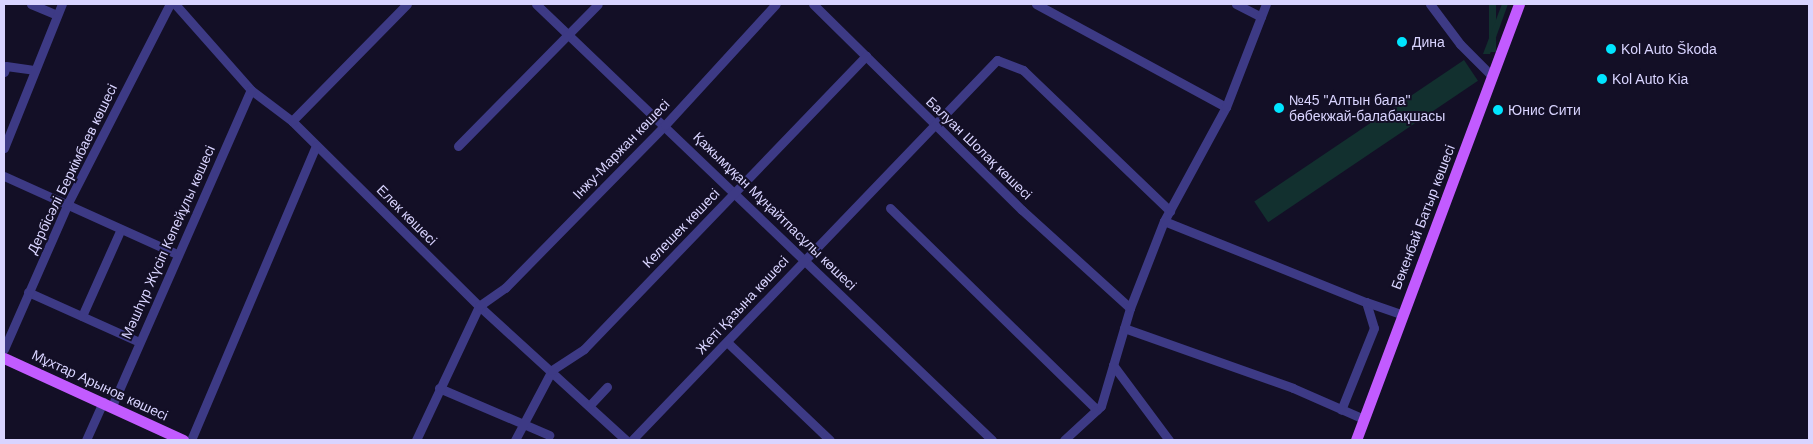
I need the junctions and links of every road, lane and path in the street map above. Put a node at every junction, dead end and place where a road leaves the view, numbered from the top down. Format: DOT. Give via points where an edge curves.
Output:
graph roads {
  1 [pos="31,4"];
  2 [pos="62,4"];
  3 [pos="170,4"];
  4 [pos="175,4"];
  5 [pos="407,4"];
  6 [pos="536,4"];
  7 [pos="598,4"];
  8 [pos="776,4"];
  9 [pos="813,4"];
  10 [pos="1036,4"];
  11 [pos="1236,4"];
  12 [pos="1266,4"];
  13 [pos="1430,4"];
  14 [pos="1519,4"];
  15 [pos="57,15"];
  16 [pos="1261,17"];
  17 [pos="569,35"];
  18 [pos="866,56"];
  19 [pos="34,70"];
  20 [pos="4,72"];
  21 [pos="1492,76"];
  22 [pos="251,90"];
  23 [pos="1226,107"];
  24 [pos="292,121"];
  25 [pos="665,125"];
  26 [pos="936,126"];
  27 [pos="316,145"];
  28 [pos="458,146"];
  29 [pos="4,148"];
  30 [pos="4,176"];
  31 [pos="735,191"];
  32 [pos="68,203"];
  33 [pos="890,208"];
  34 [pos="1170,211"];
  35 [pos="1164,221"];
  36 [pos="121,229"];
  37 [pos="177,254"];
  38 [pos="805,259"];
  39 [pos="28,292"];
  40 [pos="1366,302"];
  41 [pos="479,306"];
  42 [pos="1130,308"];
  43 [pos="1403,315"];
  44 [pos="82,316"];
  45 [pos="1124,328"];
  46 [pos="139,342"];
  47 [pos="727,342"];
  48 [pos="4,349"];
  49 [pos="4,358"];
  50 [pos="1113,365"];
  51 [pos="552,370"];
  52 [pos="607,387"];
  53 [pos="439,388"];
  54 [pos="108,404"];
  55 [pos="590,405"];
  56 [pos="1097,410"];
  57 [pos="1340,410"];
  58 [pos="1364,419"];
  59 [pos="522,424"];
  60 [pos="549,435"];
  61 [pos="86,440"];
  62 [pos="183,440"];
  63 [pos="192,440"];
  64 [pos="416,440"];
  65 [pos="515,440"];
  66 [pos="626,440"];
  67 [pos="632,440"];
  68 [pos="830,440"];
  69 [pos="992,440"];
  70 [pos="1064,440"];
  71 [pos="1169,440"];
  72 [pos="1356,440"];
  1 -- 15 [label="street"];
  2 -- 15 [label="street"];
  3 -- 32 [label="street, Дербісәлі Беркімбаев көшесі"];
  4 -- 22 [label="street, Елек көшесі"];
  5 -- 24 [label="street"];
  6 -- 17 [label="street, Қажымұқан Мұңайтпасұлы көшесі"];
  7 -- 17 [label="street"];
  8 -- 25 [label="street, Інжу-Маржан көшесі"];
  9 -- 18 [label="street, Балуан Шолақ көшесі"];
  10 -- 23 [label="street"];
  11 -- 16 [label="street"];
  12 -- 16 [label="street"];
  13 -- 21 [label="street" via="1460,44"];
  14 -- 21 [label="main road, Бөкенбай Батыр көшесі"];
  15 -- 19 [label="street"];
  16 -- 23 [label="street"];
  17 -- 25 [label="street, Қажымұқан Мұңайтпасұлы көшесі"];
  17 -- 28 [label="street"];
  18 -- 26 [label="street, Балуан Шолақ көшесі"];
  18 -- 31 [label="street, Келешек көшесі"];
  19 -- 20 [label="street" via="6,66"];
  19 -- 29 [label="street"];
  21 -- 43 [label="main road, Бөкенбай Батыр көшесі"];
  22 -- 24 [label="street, Елек көшесі"];
  22 -- 37 [label="street, Мәшһүр Жүсіп Көпейұлы көшесі"];
  23 -- 34 [label="street"];
  24 -- 27 [label="street, Елек көшесі"];
  25 -- 31 [label="street, Қажымұқан Мұңайтпасұлы көшесі"];
  25 -- 41 [label="street, Інжу-Маржан көшесі" via="505,288"];
  26 -- 34 [label="street, Жеті Қазына көшесі" via="997,60 1013,66"];
  26 -- 38 [label="street, Жеті Қазына көшесі"];
  26 -- 42 [label="street, Балуан Шолақ көшесі"];
  27 -- 41 [label="street, Елек көшесі"];
  27 -- 63 [label="street"];
  30 -- 32 [label="street"];
  31 -- 38 [label="street, Қажымұқан Мұңайтпасұлы көшесі"];
  31 -- 51 [label="street, Келешек көшесі" via="584,349"];
  32 -- 36 [label="street"];
  32 -- 39 [label="street, Дербісәлі Беркімбаев көшесі"];
  33 -- 56 [label="street"];
  34 -- 35 [label="street"];
  35 -- 40 [label="street"];
  35 -- 42 [label="street"];
  36 -- 37 [label="street"];
  36 -- 44 [label="street"];
  37 -- 46 [label="street, Мәшһүр Жүсіп Көпейұлы көшесі"];
  38 -- 47 [label="street, Жеті Қазына көшесі"];
  38 -- 69 [label="street, Қажымұқан Мұңайтпасұлы көшесі"];
  39 -- 44 [label="street"];
  39 -- 48 [label="street, Дербісәлі Беркімбаев көшесі"];
  40 -- 43 [label="street"];
  40 -- 57 [label="street" via="1374,328"];
  41 -- 51 [label="street, Елек көшесі"];
  41 -- 53 [label="street"];
  42 -- 45 [label="street"];
  43 -- 58 [label="main road, Бөкенбай Батыр көшесі"];
  44 -- 46 [label="street"];
  45 -- 50 [label="street"];
  45 -- 57 [label="street" via="1293,388"];
  46 -- 54 [label="street, Мәшһүр Жүсіп Көпейұлы көшесі"];
  47 -- 67 [label="street, Жеті Қазына көшесі"];
  47 -- 68 [label="street"];
  49 -- 54 [label="main road, Мұхтар Арынов көшесі"];
  50 -- 56 [label="street"];
  50 -- 71 [label="street"];
  51 -- 55 [label="street, Елек көшесі"];
  51 -- 59 [label="street"];
  52 -- 55 [label="street"];
  53 -- 59 [label="street"];
  53 -- 64 [label="street"];
  54 -- 61 [label="street, Мәшһүр Жүсіп Көпейұлы көшесі"];
  54 -- 62 [label="main road, Мұхтар Арынов көшесі"];
  55 -- 66 [label="street, Елек көшесі"];
  56 -- 70 [label="street"];
  57 -- 58 [label="street"];
  58 -- 72 [label="main road, Бөкенбай Батыр көшесі"];
  59 -- 60 [label="street"];
  59 -- 65 [label="street"];
}
